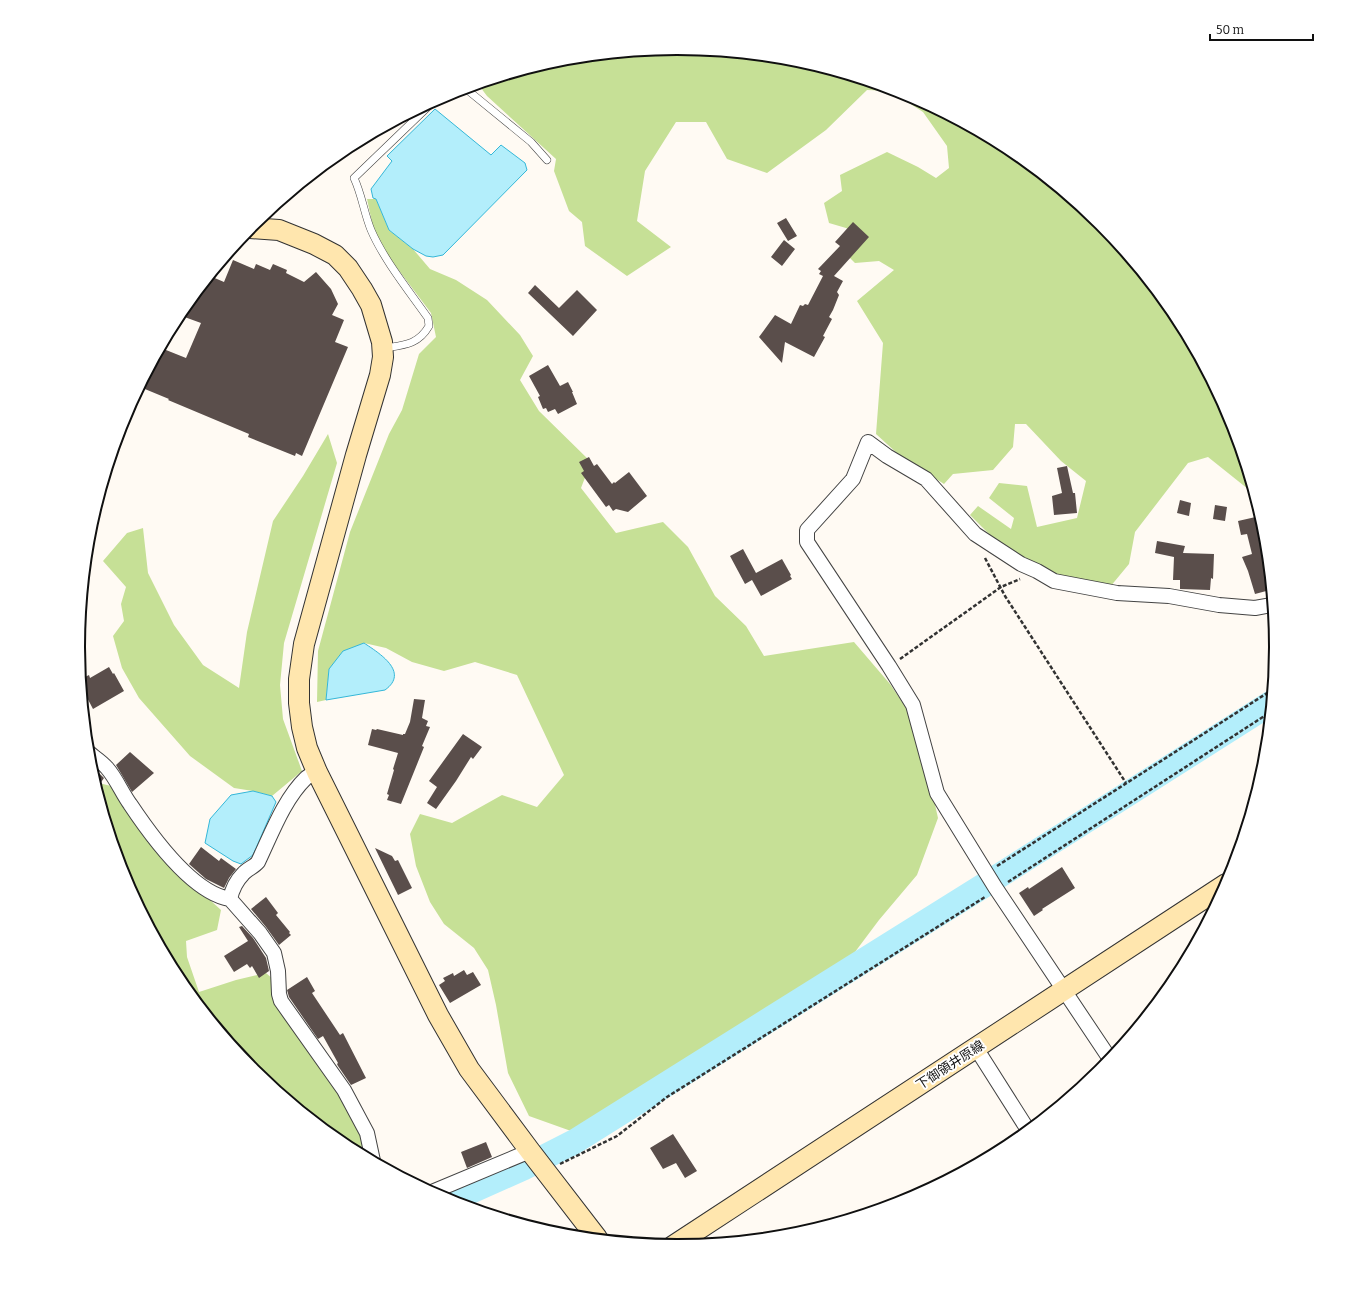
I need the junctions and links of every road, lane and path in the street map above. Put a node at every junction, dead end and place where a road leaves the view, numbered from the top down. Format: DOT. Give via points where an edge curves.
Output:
graph roads {
  1 [pos="470,92"];
  2 [pos="422,113"];
  3 [pos="547,160"];
  4 [pos="258,229"];
  5 [pos="382,348"];
  6 [pos="975,534"];
  7 [pos="1037,571"];
  8 [pos="1001,588"];
  9 [pos="1268,606"];
  10 [pos="889,666"];
  11 [pos="1267,693"];
  12 [pos="1265,716"];
  13 [pos="95,758"];
  14 [pos="317,772"];
  15 [pos="1126,783"];
  16 [pos="992,881"];
  17 [pos="1217,890"];
  18 [pos="230,899"];
  19 [pos="1064,990"];
  20 [pos="976,1048"];
  21 [pos="1107,1054"];
  22 [pos="1025,1125"];
  23 [pos="371,1154"];
  24 [pos="532,1155"];
  25 [pos="547,1173"];
  26 [pos="440,1189"];
  27 [pos="593,1233"];
  28 [pos="684,1239"];
  1 -- 3 [label="lane" via="531,142"];
  2 -- 5 [label="lane" via="354,178 360,189 371,230 386,258 428,318 429,326 420,339 404,345"];
  4 -- 5 [label="street" via="279,230 335,255 348,268 371,305"];
  5 -- 14 [label="street" via="380,375 304,644 299,679 299,703 302,727"];
  6 -- 7 [label="street" via="1021,564"];
  6 -- 8 [label="path"];
  6 -- 10 [label="street" via="926,479 868,442 853,479 807,530 807,542"];
  7 -- 8 [label="path"];
  7 -- 9 [label="street" via="1054,581 1117,593 1169,596 1219,605 1255,608"];
  8 -- 10 [label="path"];
  8 -- 15 [label="path"];
  10 -- 16 [label="street" via="913,705 936,794"];
  11 -- 15 [label="path"];
  12 -- 16 [label="path"];
  13 -- 18 [label="street" via="107,768 130,804 176,863 202,887 221,898"];
  14 -- 18 [label="street" via="307,777 295,791 258,862 244,873 231,892"];
  14 -- 24 [label="street" via="438,1015 469,1069"];
  15 -- 16 [label="path"];
  16 -- 19 [label="street"];
  16 -- 25 [label="path" via="668,1097 616,1136 567,1160"];
  17 -- 19 [label="street, 下御領井原線"];
  18 -- 23 [label="street" via="260,933 274,954 281,1002 344,1090 367,1133"];
  19 -- 20 [label="street, 下御領井原線"];
  19 -- 21 [label="street"];
  20 -- 22 [label="street"];
  20 -- 28 [label="street, 下御領井原線"];
  24 -- 25 [label="street"];
  24 -- 26 [label="street"];
  25 -- 27 [label="street"];
}
